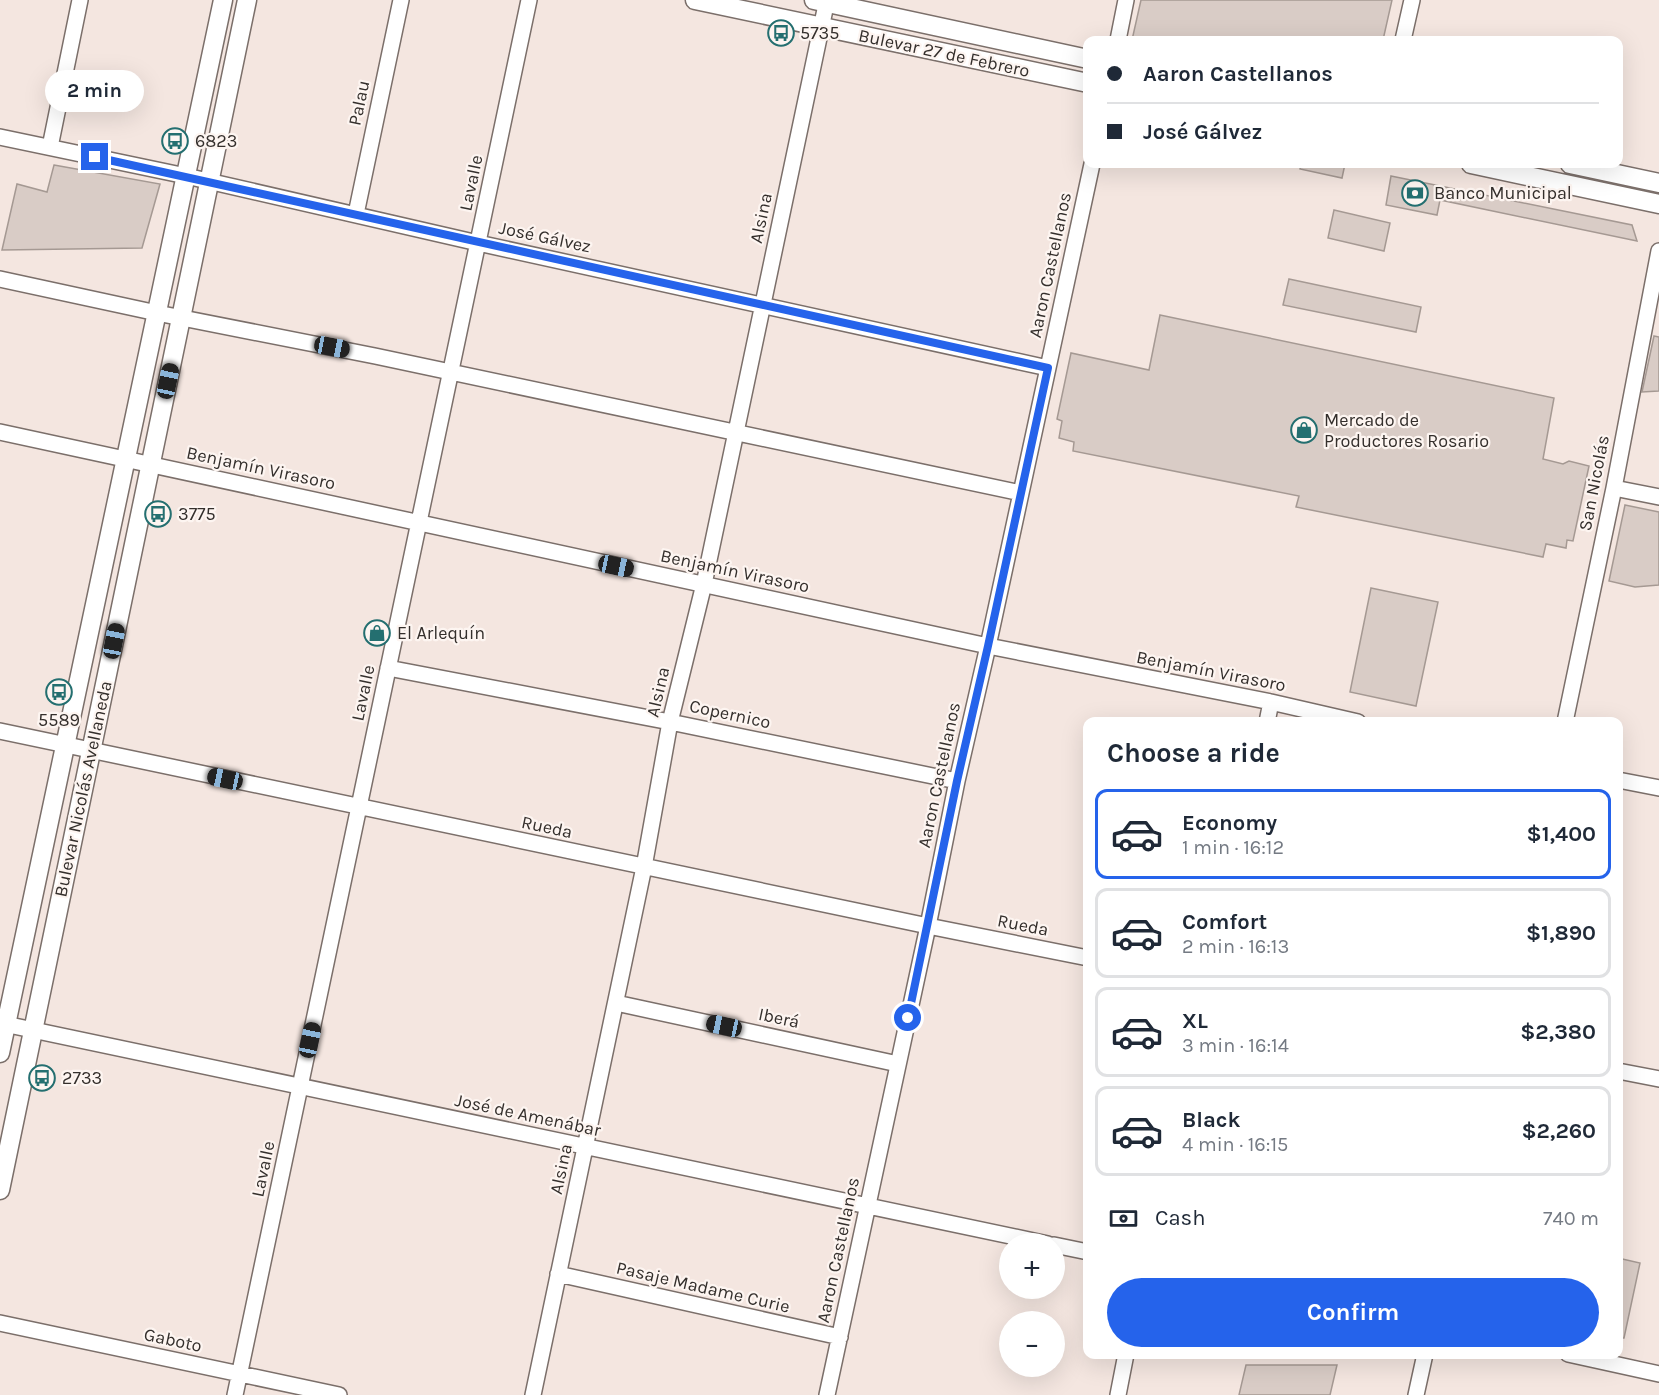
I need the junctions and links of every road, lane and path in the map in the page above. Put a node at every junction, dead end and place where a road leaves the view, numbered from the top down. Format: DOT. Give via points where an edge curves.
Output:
graph roads {
  1 [pos="80,0"];
  2 [pos="223,0"];
  3 [pos="247,0"];
  4 [pos="401,0"];
  5 [pos="529,0"];
  6 [pos="695,0"];
  7 [pos="1126,0"];
  8 [pos="1412,0"];
  9 [pos="823,1"];
  10 [pos="822,27"];
  11 [pos="1119,36"];
  12 [pos="1404,36"];
  13 [pos="1083,58"];
  14 [pos="1083,82"];
  15 [pos="0,137"];
  16 [pos="50,147"];
  17 [pos="1091,168"];
  18 [pos="1490,168"];
  19 [pos="1589,168"];
  20 [pos="186,176"];
  21 [pos="209,181"];
  22 [pos="1659,183"];
  23 [pos="1659,204"];
  24 [pos="356,214"];
  25 [pos="478,243"];
  26 [pos="1659,251"];
  27 [pos="0,279"];
  28 [pos="763,305"];
  29 [pos="157,313"];
  30 [pos="182,318"];
  31 [pos="1048,368"];
  32 [pos="451,372"];
  33 [pos="0,432"];
  34 [pos="736,433"];
  35 [pos="126,458"];
  36 [pos="151,464"];
  37 [pos="1614,488"];
  38 [pos="1021,493"];
  39 [pos="1659,497"];
  40 [pos="419,523"];
  41 [pos="704,585"];
  42 [pos="988,646"];
  43 [pos="388,668"];
  44 [pos="1271,702"];
  45 [pos="1268,717"];
  46 [pos="1336,717"];
  47 [pos="1566,717"];
  48 [pos="670,722"];
  49 [pos="0,731"];
  50 [pos="65,745"];
  51 [pos="91,751"];
  52 [pos="957,781"];
  53 [pos="1623,781"];
  54 [pos="1659,788"];
  55 [pos="359,807"];
  56 [pos="644,867"];
  57 [pos="928,926"];
  58 [pos="1083,957"];
  59 [pos="616,1003"];
  60 [pos="3,1024"];
  61 [pos="33,1030"];
  62 [pos="0,1053"];
  63 [pos="898,1064"];
  64 [pos="1623,1072"];
  65 [pos="1659,1079"];
  66 [pos="300,1087"];
  67 [pos="585,1147"];
  68 [pos="0,1190"];
  69 [pos="868,1206"];
  70 [pos="999,1234"];
  71 [pos="1065,1247"];
  72 [pos="1083,1251"];
  73 [pos="558,1274"];
  74 [pos="0,1323"];
  75 [pos="840,1337"];
  76 [pos="1125,1359"];
  77 [pos="1424,1359"];
  78 [pos="1591,1359"];
  79 [pos="239,1374"];
  80 [pos="1659,1374"];
  81 [pos="235,1395"];
  82 [pos="339,1395"];
  83 [pos="533,1395"];
  84 [pos="827,1395"];
  85 [pos="1118,1395"];
  86 [pos="1416,1395"];
  1 -- 16 [label="street"];
  2 -- 20 [label="main road, Bulevar Nicolás Avellaneda"];
  3 -- 21 [label="main road, Bulevar Nicolás Avellaneda"];
  4 -- 24 [label="street, Palau"];
  5 -- 25 [label="street, Lavalle"];
  6 -- 10 [label="main road, Bulevar 27 de Febrero"];
  7 -- 11 [label="street"];
  8 -- 12 [label="street"];
  9 -- 10 [label="street, Alsina"];
  9 -- 13 [label="main road, Bulevar 27 de Febrero"];
  10 -- 14 [label="main road, Bulevar 27 de Febrero"];
  10 -- 28 [label="street, Alsina"];
  15 -- 16 [label="street, José Gálvez"];
  16 -- 20 [label="street, José Gálvez"];
  17 -- 31 [label="street, Aaron Castellanos"];
  18 -- 23 [label="main road"];
  19 -- 22 [label="main road"];
  20 -- 21 [label="street, José Gálvez"];
  20 -- 29 [label="main road, Bulevar Nicolás Avellaneda"];
  21 -- 24 [label="street, José Gálvez"];
  21 -- 30 [label="main road, Bulevar Nicolás Avellaneda"];
  24 -- 25 [label="street, José Gálvez"];
  25 -- 28 [label="street, José Gálvez"];
  25 -- 32 [label="street, Lavalle"];
  26 -- 37 [label="street, San Nicolás"];
  27 -- 29 [label="street"];
  28 -- 31 [label="street, José Gálvez"];
  28 -- 34 [label="street, Alsina"];
  29 -- 30 [label="street"];
  29 -- 35 [label="main road, Bulevar Nicolás Avellaneda"];
  30 -- 32 [label="street"];
  30 -- 36 [label="main road, Bulevar Nicolás Avellaneda"];
  31 -- 38 [label="street, Aaron Castellanos"];
  32 -- 34 [label="street"];
  32 -- 40 [label="street, Lavalle"];
  33 -- 35 [label="street, Benjamín Virasoro"];
  34 -- 38 [label="street"];
  34 -- 41 [label="street, Alsina"];
  35 -- 36 [label="street, Benjamín Virasoro"];
  35 -- 50 [label="main road, Bulevar Nicolás Avellaneda"];
  36 -- 40 [label="street, Benjamín Virasoro"];
  36 -- 51 [label="main road, Bulevar Nicolás Avellaneda"];
  37 -- 39 [label="street"];
  37 -- 47 [label="street, San Nicolás"];
  38 -- 42 [label="street, Aaron Castellanos"];
  40 -- 41 [label="street, Benjamín Virasoro"];
  40 -- 43 [label="street, Lavalle"];
  41 -- 42 [label="street, Benjamín Virasoro"];
  41 -- 48 [label="street, Alsina"];
  42 -- 44 [label="street, Benjamín Virasoro"];
  42 -- 52 [label="street, Aaron Castellanos"];
  43 -- 48 [label="street, Copernico"];
  43 -- 55 [label="street, Lavalle"];
  44 -- 45 [label="street"];
  44 -- 46 [label="street, Benjamín Virasoro"];
  48 -- 52 [label="street, Copernico"];
  48 -- 56 [label="street, Alsina"];
  49 -- 50 [label="street, Rueda"];
  50 -- 51 [label="street, Rueda"];
  50 -- 60 [label="main road, Bulevar Nicolás Avellaneda"];
  51 -- 55 [label="street, Rueda"];
  51 -- 61 [label="main road, Bulevar Nicolás Avellaneda"];
  52 -- 57 [label="street, Aaron Castellanos"];
  53 -- 54 [label="street"];
  55 -- 56 [label="street, Rueda"];
  55 -- 66 [label="street, Lavalle"];
  56 -- 57 [label="street, Rueda"];
  56 -- 59 [label="street, Alsina"];
  57 -- 58 [label="street, Rueda"];
  57 -- 63 [label="street, Aaron Castellanos"];
  59 -- 63 [label="street, Iberá"];
  59 -- 67 [label="street, Alsina"];
  60 -- 61 [label="street, José de Amenábar"];
  60 -- 62 [label="main road, Bulevar Nicolás Avellaneda"];
  61 -- 66 [label="street, José de Amenábar"];
  61 -- 68 [label="main road, Bulevar Nicolás Avellaneda"];
  63 -- 69 [label="street, Aaron Castellanos"];
  64 -- 65 [label="street"];
  66 -- 67 [label="street, José de Amenábar"];
  66 -- 79 [label="street, Lavalle"];
  67 -- 69 [label="street, José de Amenábar"];
  67 -- 73 [label="street, Alsina"];
  69 -- 70 [label="street, José de Amenábar"];
  69 -- 75 [label="street, Aaron Castellanos"];
  71 -- 72 [label="street"];
  73 -- 75 [label="street, Pasaje Madame Curie"];
  73 -- 83 [label="street, Alsina"];
  74 -- 79 [label="street, Gaboto"];
  75 -- 84 [label="street, Aaron Castellanos"];
  76 -- 85 [label="street"];
  77 -- 86 [label="street"];
  78 -- 80 [label="street"];
  79 -- 81 [label="street, Lavalle"];
  79 -- 82 [label="street, Gaboto"];
}
